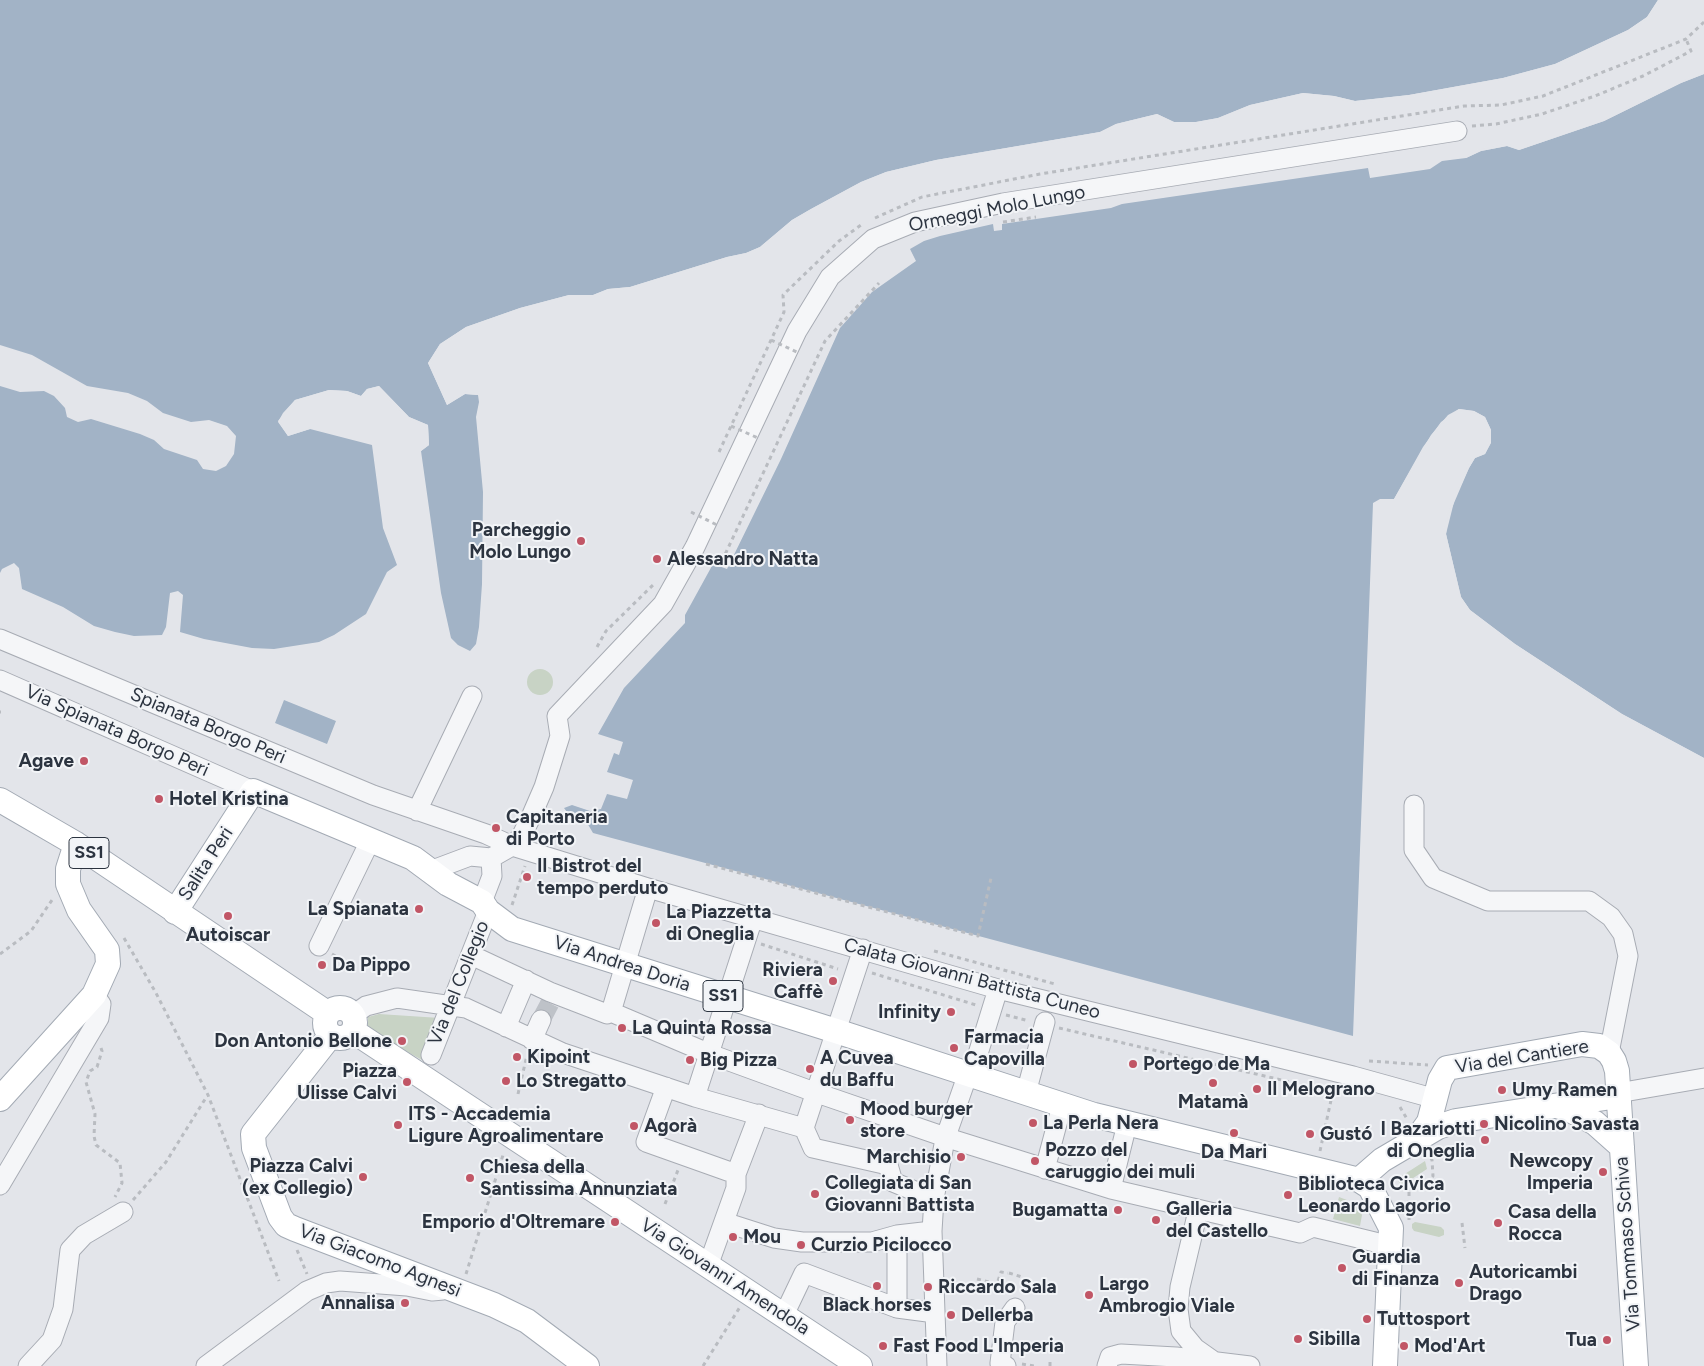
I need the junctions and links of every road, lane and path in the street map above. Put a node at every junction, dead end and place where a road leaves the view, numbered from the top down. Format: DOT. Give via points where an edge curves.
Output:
graph roads {
  1 [pos="1704,22"];
  2 [pos="1686,39"];
  3 [pos="1457,131"];
  4 [pos="1045,216"];
  5 [pos="873,219"];
  6 [pos="866,222"];
  7 [pos="997,223"];
  8 [pos="879,282"];
  9 [pos="788,337"];
  10 [pos="771,340"];
  11 [pos="799,353"];
  12 [pos="780,355"];
  13 [pos="746,425"];
  14 [pos="731,426"];
  15 [pos="742,433"];
  16 [pos="758,438"];
  17 [pos="715,460"];
  18 [pos="695,503"];
  19 [pos="691,512"];
  20 [pos="705,512"];
  21 [pos="687,520"];
  22 [pos="701,521"];
  23 [pos="719,526"];
  24 [pos="722,561"];
  25 [pos="660,578"];
  26 [pos="0,639"];
  27 [pos="597,648"];
  28 [pos="0,681"];
  29 [pos="472,696"];
  30 [pos="253,791"];
  31 [pos="0,800"];
  32 [pos="1414,805"];
  33 [pos="417,811"];
  34 [pos="371,838"];
  35 [pos="76,844"];
  36 [pos="512,846"];
  37 [pos="491,858"];
  38 [pos="706,864"];
  39 [pos="525,865"];
  40 [pos="430,871"];
  41 [pos="991,878"];
  42 [pos="648,888"];
  43 [pos="493,908"];
  44 [pos="175,912"];
  45 [pos="753,918"];
  46 [pos="30,931"];
  47 [pos="122,934"];
  48 [pos="319,946"];
  49 [pos="863,949"];
  50 [pos="0,954"];
  51 [pos="471,955"];
  52 [pos="624,964"];
  53 [pos="881,976"];
  54 [pos="526,980"];
  55 [pos="998,989"];
  56 [pos="94,994"];
  57 [pos="727,997"];
  58 [pos="452,1006"];
  59 [pos="982,1007"];
  60 [pos="611,1012"];
  61 [pos="1001,1014"];
  62 [pos="541,1020"];
  63 [pos="1044,1023"];
  64 [pos="341,1024"];
  65 [pos="506,1027"];
  66 [pos="92,1029"];
  67 [pos="836,1030"];
  68 [pos="532,1040"];
  69 [pos="1609,1053"];
  70 [pos="710,1054"];
  71 [pos="431,1055"];
  72 [pos="1337,1072"];
  73 [pos="969,1077"];
  74 [pos="1704,1078"];
  75 [pos="666,1087"];
  76 [pos="1332,1092"];
  77 [pos="818,1093"];
  78 [pos="518,1094"];
  79 [pos="1026,1094"];
  80 [pos="208,1095"];
  81 [pos="1618,1095"];
  82 [pos="695,1097"];
  83 [pos="0,1099"];
  84 [pos="1436,1099"];
  85 [pos="1062,1106"];
  86 [pos="1555,1106"];
  87 [pos="759,1114"];
  88 [pos="1128,1124"];
  89 [pos="804,1128"];
  90 [pos="1419,1136"];
  91 [pos="948,1138"];
  92 [pos="1622,1147"];
  93 [pos="503,1155"];
  94 [pos="1312,1162"];
  95 [pos="1045,1169"];
  96 [pos="678,1170"];
  97 [pos="736,1174"];
  98 [pos="1359,1180"];
  99 [pos="0,1185"];
  100 [pos="1111,1189"];
  101 [pos="934,1200"];
  102 [pos="665,1204"];
  103 [pos="118,1207"];
  104 [pos="1198,1211"];
  105 [pos="724,1222"];
  106 [pos="1462,1223"];
  107 [pos="286,1225"];
  108 [pos="932,1231"];
  109 [pos="888,1237"];
  110 [pos="1385,1238"];
  111 [pos="1465,1248"];
  112 [pos="708,1266"];
  113 [pos="1022,1277"];
  114 [pos="977,1279"];
  115 [pos="279,1282"];
  116 [pos="456,1284"];
  117 [pos="313,1288"];
  118 [pos="749,1293"];
  119 [pos="897,1308"];
  120 [pos="934,1313"];
  121 [pos="784,1315"];
  122 [pos="1010,1315"];
  123 [pos="1212,1360"];
  124 [pos="28,1366"];
  125 [pos="206,1366"];
  126 [pos="587,1366"];
  127 [pos="702,1366"];
  128 [pos="860,1366"];
  129 [pos="937,1366"];
  130 [pos="1006,1366"];
  131 [pos="1107,1366"];
  132 [pos="1250,1366"];
  133 [pos="1385,1366"];
  134 [pos="1636,1366"];
  1 -- 2 [label="path"];
  2 -- 3 [label="path" via="1691,51 1595,96 1542,114"];
  2 -- 5 [label="path" via="1544,96 1040,174 922,198"];
  3 -- 36 [label="street, Ormeggi Molo Lungo" via="1003,203 915,222 873,239 830,277 797,330 695,546 663,604 557,716 560,736 544,787 521,837"];
  4 -- 7 [label="path"];
  6 -- 10 [label="path" via="839,242 783,295 784,312"];
  8 -- 24 [label="path" via="825,341"];
  9 -- 12 [label="path"];
  10 -- 11 [label="path, bridge"];
  10 -- 14 [label="path"];
  13 -- 15 [label="path"];
  14 -- 16 [label="path, bridge"];
  14 -- 17 [label="path"];
  18 -- 19 [label="path"];
  19 -- 21 [label="path"];
  19 -- 23 [label="path, bridge"];
  20 -- 22 [label="path"];
  25 -- 27 [label="path" via="606,631"];
  26 -- 33 [label="street, Spianata Borgo Peri"];
  28 -- 30 [label="street, Via Spianata Borgo Peri"];
  29 -- 33 [label="street"];
  30 -- 34 [label="main road, Via Spianata Borgo Peri / SS1"];
  30 -- 44 [label="main road, Salita Peri"];
  31 -- 35 [label="main road, SS1"];
  32 -- 69 [label="street, Via Tommaso Schiva" via="1414,850 1433,878 1488,900 1589,901 1611,917 1623,934 1628,956"];
  33 -- 36 [label="street, Spianata Borgo Peri"];
  34 -- 40 [label="main road, SS1" via="413,858"];
  34 -- 48 [label="street"];
  35 -- 44 [label="main road, SS1"];
  35 -- 56 [label="main road" via="68,869 68,884 79,910 108,950 108,964"];
  36 -- 37 [label="street"];
  36 -- 42 [label="street, Calata Giovanni Battista Cuneo"];
  37 -- 40 [label="street" via="470,856"];
  37 -- 43 [label="street, Via del Collegio"];
  38 -- 41 [label="path" via="978,936"];
  39 -- 43 [label="path"];
  40 -- 43 [label="main road, SS1"];
  42 -- 45 [label="street, Calata Giovanni Battista Cuneo"];
  42 -- 52 [label="street"];
  43 -- 51 [label="street, Via del Collegio"];
  43 -- 52 [label="main road, Via Andrea Doria / SS1" via="512,929"];
  44 -- 64 [label="main road, SS1"];
  45 -- 49 [label="street, Calata Giovanni Battista Cuneo"];
  45 -- 57 [label="street"];
  46 -- 50 [label="path"];
  47 -- 80 [label="path"];
  49 -- 55 [label="street, Calata Giovanni Battista Cuneo"];
  49 -- 67 [label="street"];
  51 -- 54 [label="street"];
  51 -- 58 [label="street, Via del Collegio"];
  52 -- 57 [label="main road, Via Andrea Doria / SS1"];
  52 -- 60 [label="street"];
  53 -- 59 [label="path"];
  54 -- 60 [label="street" via="552,997 607,1014"];
  54 -- 65 [label="street"];
  55 -- 72 [label="street, Calata Giovanni Battista Cuneo"];
  55 -- 73 [label="street"];
  56 -- 66 [label="street" via="101,1004 99,1018"];
  56 -- 83 [label="main road"];
  57 -- 67 [label="main road, Via Andrea Doria / SS1"];
  57 -- 70 [label="street"];
  58 -- 64 [label="street" via="397,998 366,1006"];
  58 -- 65 [label="street" via="466,1008"];
  58 -- 71 [label="street, Via del Collegio"];
  60 -- 70 [label="street"];
  61 -- 63 [label="path"];
  62 -- 68 [label="street"];
  63 -- 76 [label="path"];
  63 -- 79 [label="street"];
  64 -- 107 [label="main road, Via Giacomo Agnesi" via="253,1134 254,1148 280,1218"];
  64 -- 112 [label="main road, Via Giovanni Amendola / SS1"];
  65 -- 68 [label="street"];
  66 -- 99 [label="street"];
  66 -- 103 [label="path" via="102,1051 97,1067 90,1072 86,1082 95,1114 96,1145 120,1163 122,1183"];
  67 -- 73 [label="main road, Via Andrea Doria / SS1"];
  67 -- 77 [label="street"];
  68 -- 75 [label="street"];
  68 -- 78 [label="path"];
  69 -- 81 [label="main road, Via Tommaso Schiva" via="1616,1067"];
  69 -- 84 [label="main road, Via del Cantiere" via="1599,1046 1582,1044 1455,1065 1443,1072"];
  70 -- 77 [label="street"];
  70 -- 82 [label="street"];
  72 -- 76 [label="path"];
  72 -- 84 [label="street, Calata Giovanni Battista Cuneo"];
  73 -- 79 [label="main road, SS1"];
  73 -- 91 [label="street"];
  74 -- 81 [label="street"];
  75 -- 82 [label="street"];
  75 -- 97 [label="street" via="646,1142"];
  76 -- 94 [label="path"];
  77 -- 89 [label="street"];
  77 -- 91 [label="street"];
  79 -- 85 [label="main road, SS1"];
  80 -- 103 [label="path" via="166,1162"];
  80 -- 115 [label="path"];
  81 -- 86 [label="main road"];
  81 -- 92 [label="main road, Via Tommaso Schiva"];
  82 -- 87 [label="street"];
  84 -- 90 [label="main road, Via del Cantiere" via="1429,1122"];
  85 -- 88 [label="main road, SS1"];
  85 -- 95 [label="street"];
  86 -- 90 [label="main road" via="1456,1121"];
  86 -- 92 [label="main road" via="1595,1123"];
  87 -- 89 [label="street"];
  87 -- 97 [label="street"];
  88 -- 94 [label="main road, SS1"];
  88 -- 100 [label="street"];
  89 -- 101 [label="street" via="813,1148 888,1165 893,1182"];
  90 -- 98 [label="main road" via="1382,1160"];
  91 -- 95 [label="street"];
  91 -- 101 [label="street"];
  92 -- 134 [label="main road, Via Tommaso Schiva"];
  93 -- 116 [label="path"];
  94 -- 98 [label="main road, SS1"];
  95 -- 100 [label="street"];
  96 -- 102 [label="path"];
  97 -- 105 [label="street" via="736,1188"];
  98 -- 110 [label="main road" via="1370,1188"];
  100 -- 104 [label="street"];
  101 -- 108 [label="street"];
  103 -- 124 [label="street" via="70,1250 63,1309 52,1340"];
  104 -- 110 [label="street" via="1300,1233 1313,1227"];
  104 -- 123 [label="street" via="1178,1309 1181,1331"];
  105 -- 109 [label="street" via="774,1238 802,1242 872,1242"];
  105 -- 112 [label="street"];
  106 -- 111 [label="path"];
  107 -- 116 [label="main road, Via Giacomo Agnesi"];
  107 -- 117 [label="path"];
  108 -- 109 [label="street"];
  108 -- 120 [label="street"];
  109 -- 119 [label="street"];
  110 -- 133 [label="main road"];
  112 -- 118 [label="main road, Via Giovanni Amendola / SS1"];
  113 -- 114 [label="path" via="1001,1272 997,1284"];
  116 -- 117 [label="street" via="432,1291 340,1281"];
  116 -- 126 [label="main road, Via Giacomo Agnesi" via="527,1321"];
  117 -- 125 [label="street"];
  118 -- 121 [label="main road, Via Giovanni Amendola / SS1"];
  118 -- 127 [label="path"];
  119 -- 120 [label="street"];
  119 -- 121 [label="street" via="804,1273"];
  120 -- 129 [label="street"];
  121 -- 128 [label="main road, Via Giovanni Amendola / SS1"];
  122 -- 130 [label="street" via="1000,1363"];
  123 -- 131 [label="street" via="1121,1354 1110,1357"];
  123 -- 132 [label="street"];
}
